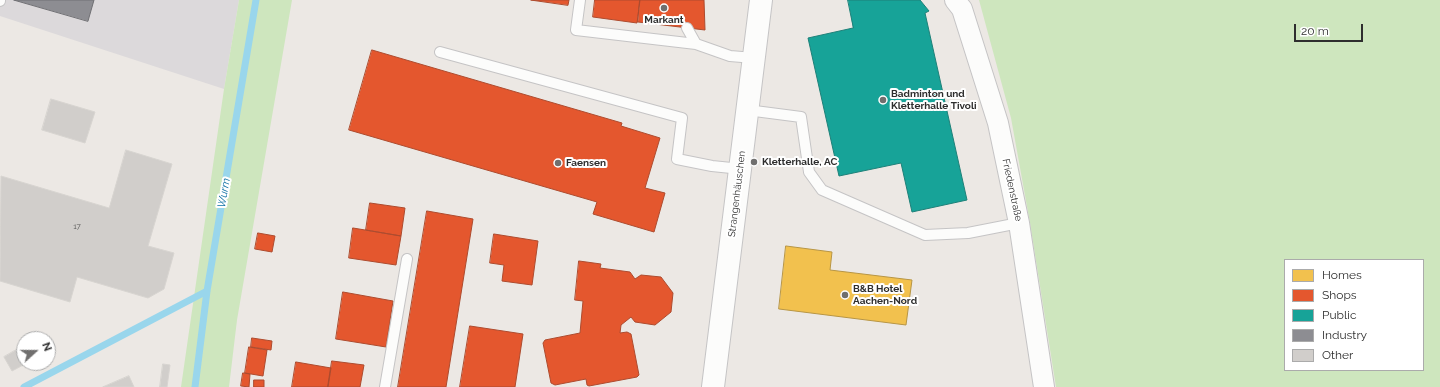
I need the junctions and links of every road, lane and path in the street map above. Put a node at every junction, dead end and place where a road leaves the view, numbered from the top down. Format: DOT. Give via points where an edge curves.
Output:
graph roads {
  1 [pos="580,0"];
  2 [pos="761,0"];
  3 [pos="956,0"];
  4 [pos="687,28"];
  5 [pos="696,44"];
  6 [pos="440,52"];
  7 [pos="754,58"];
  8 [pos="747,110"];
  9 [pos="740,169"];
  10 [pos="1019,223"];
  11 [pos="407,259"];
  12 [pos="385,387"];
  13 [pos="713,387"];
  14 [pos="1044,387"];
  1 -- 5 [label="lane" via="576,30"];
  2 -- 7 [label="street, Strangenhäuschen"];
  3 -- 10 [label="street, Friedenstraße" via="962,8 998,123"];
  4 -- 5 [label="lane"];
  5 -- 7 [label="lane" via="730,56"];
  6 -- 9 [label="lane" via="682,118 677,159"];
  7 -- 8 [label="street, Strangenhäuschen"];
  8 -- 9 [label="street, Strangenhäuschen"];
  8 -- 10 [label="lane" via="801,117 809,172 822,190 925,235 968,233"];
  9 -- 13 [label="street, Strangenhäuschen"];
  10 -- 14 [label="street, Friedenstraße"];
  11 -- 12 [label="lane"];
}
